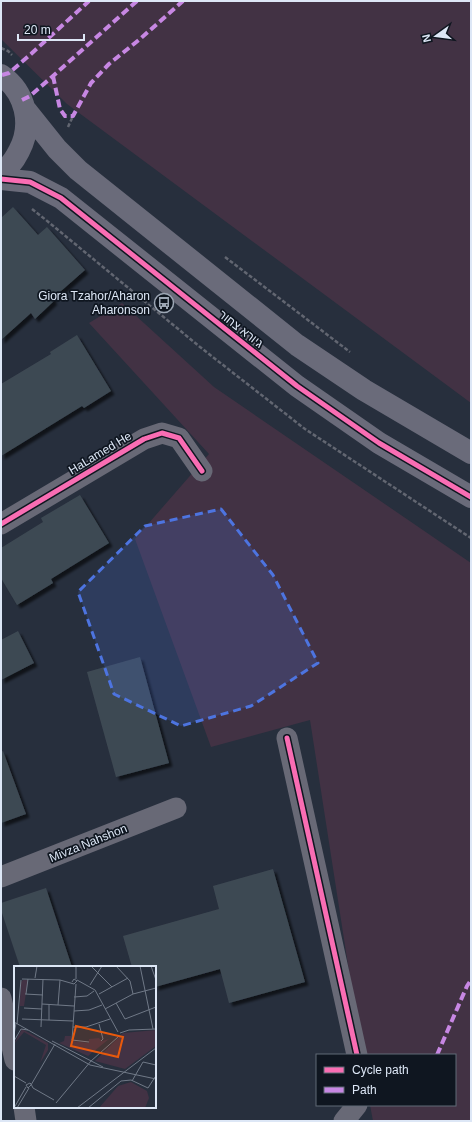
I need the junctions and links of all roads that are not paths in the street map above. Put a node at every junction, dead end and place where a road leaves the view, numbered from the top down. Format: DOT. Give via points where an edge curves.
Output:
graph roads {
  1 [pos="1,74"];
  2 [pos="25,109"];
  3 [pos="1,172"];
  4 [pos="1,179"];
  5 [pos="471,453"];
  6 [pos="202,471"];
  7 [pos="471,497"];
  8 [pos="1,524"];
  9 [pos="287,738"];
  10 [pos="176,808"];
  11 [pos="1,877"];
  12 [pos="1,998"];
  13 [pos="357,1054"];
  14 [pos="14,1056"];
  15 [pos="356,1106"];
  16 [pos="24,1108"];
  17 [pos="26,1121"];
  18 [pos="344,1121"];
  1 -- 2 [label="street" via="17,91"];
  2 -- 3 [label="street" via="27,126 24,143 16,158"];
  2 -- 5 [label="street, גיורא צחור" via="57,149 78,170 297,345 364,390"];
  4 -- 7 [label="street, גיורא צחור" via="30,182 61,198 297,386 379,443"];
  6 -- 8 [label="street, HaLamed He" via="179,438 162,433 144,439"];
  9 -- 13 [label="street"];
  10 -- 11 [label="street, Mivza Nahshon"];
  12 -- 14 [label="street"];
  15 -- 18 [label="street"];
  16 -- 17 [label="street"];
}
